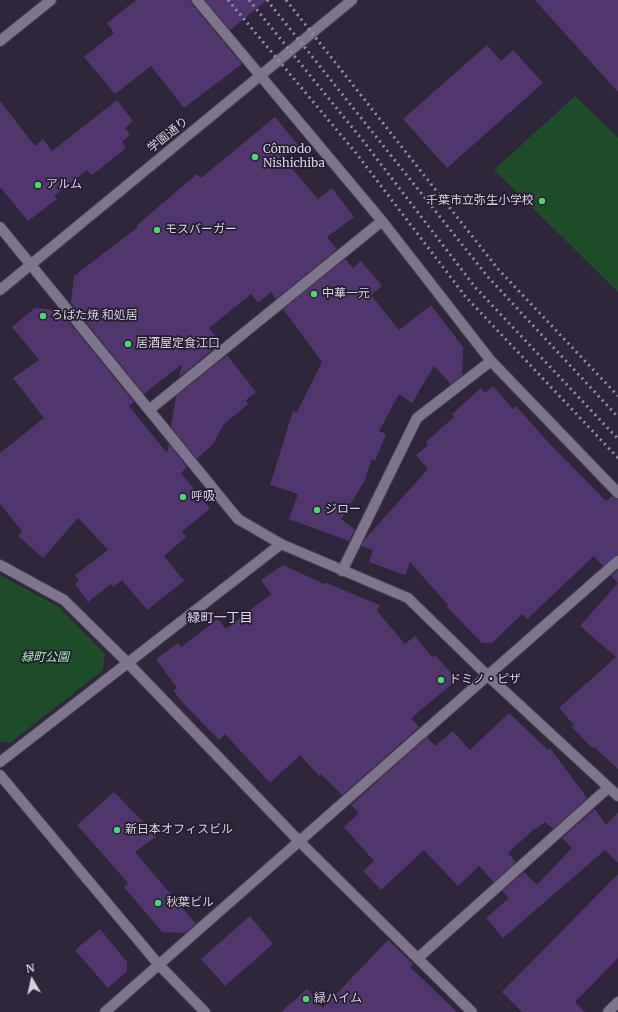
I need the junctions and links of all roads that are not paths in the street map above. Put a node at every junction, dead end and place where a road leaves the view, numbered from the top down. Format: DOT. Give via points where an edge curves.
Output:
graph roads {
  1 [pos="51,0"];
  2 [pos="196,0"];
  3 [pos="352,0"];
  4 [pos="0,41"];
  5 [pos="259,76"];
  6 [pos="382,221"];
  7 [pos="0,227"];
  8 [pos="31,264"];
  9 [pos="0,290"];
  10 [pos="491,361"];
  11 [pos="150,410"];
  12 [pos="618,492"];
  13 [pos="281,544"];
  14 [pos="618,561"];
  15 [pos="0,565"];
  16 [pos="342,571"];
  17 [pos="128,662"];
  18 [pos="487,675"];
  19 [pos="0,762"];
  20 [pos="0,775"];
  21 [pos="608,788"];
  22 [pos="618,796"];
  23 [pos="299,841"];
  24 [pos="418,958"];
  25 [pos="159,965"];
  26 [pos="618,1002"];
  27 [pos="105,1012"];
  28 [pos="205,1012"];
  29 [pos="472,1012"];
  30 [pos="608,1012"];
  1 -- 4 [label="street"];
  2 -- 5 [label="street"];
  3 -- 5 [label="street, 学園通り"];
  5 -- 6 [label="street"];
  5 -- 8 [label="street, 学園通り"];
  6 -- 10 [label="street"];
  6 -- 11 [label="street"];
  7 -- 8 [label="street"];
  8 -- 9 [label="street, 学園通り"];
  8 -- 11 [label="street"];
  10 -- 12 [label="street"];
  10 -- 16 [label="street" via="417,418"];
  11 -- 13 [label="street" via="238,519"];
  13 -- 16 [label="street"];
  13 -- 17 [label="street"];
  14 -- 18 [label="street"];
  15 -- 17 [label="street" via="64,600"];
  16 -- 18 [label="street" via="408,598"];
  17 -- 19 [label="street"];
  17 -- 23 [label="street"];
  18 -- 21 [label="street"];
  18 -- 23 [label="street"];
  20 -- 25 [label="street"];
  21 -- 22 [label="street"];
  21 -- 24 [label="street"];
  23 -- 24 [label="street"];
  23 -- 25 [label="street"];
  24 -- 29 [label="street"];
  25 -- 27 [label="street"];
  25 -- 28 [label="street"];
  26 -- 30 [label="street"];
}
